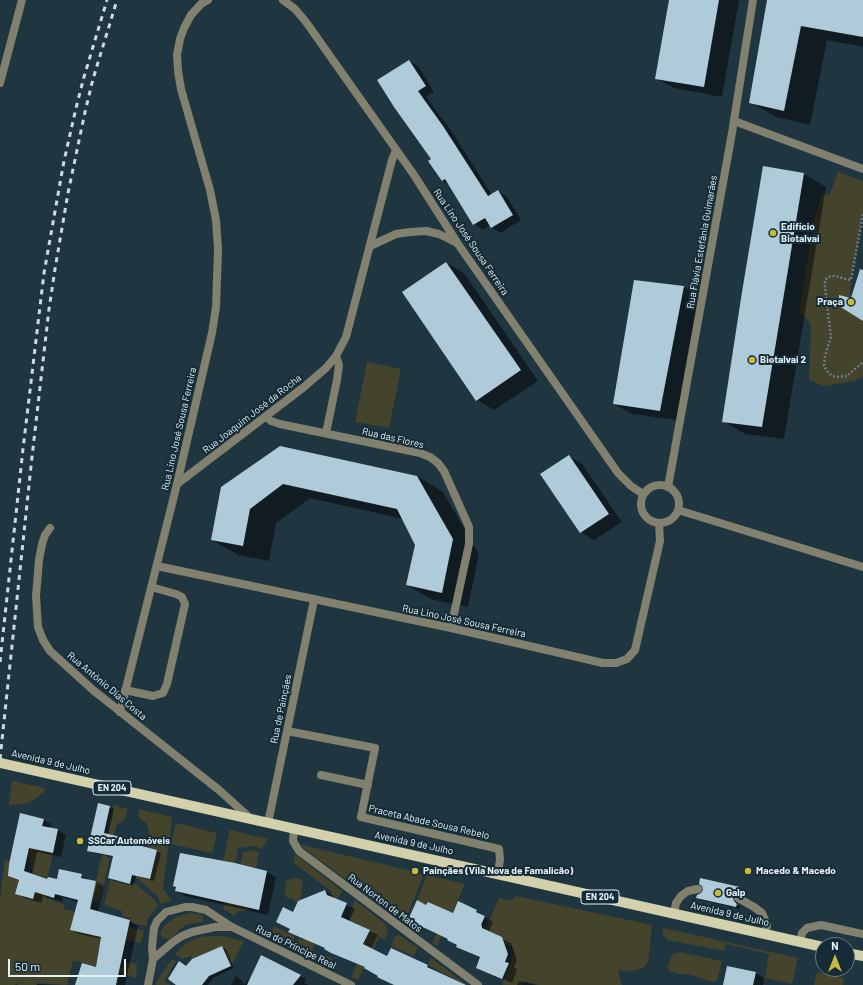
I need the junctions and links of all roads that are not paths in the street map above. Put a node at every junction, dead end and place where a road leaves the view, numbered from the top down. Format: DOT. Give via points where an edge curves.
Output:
graph roads {
  1 [pos="22,0"];
  2 [pos="208,0"];
  3 [pos="284,0"];
  4 [pos="753,0"];
  5 [pos="0,83"];
  6 [pos="734,121"];
  7 [pos="396,150"];
  8 [pos="863,169"];
  9 [pos="458,244"];
  10 [pos="370,246"];
  11 [pos="336,356"];
  12 [pos="266,417"];
  13 [pos="326,433"];
  14 [pos="177,484"];
  15 [pos="668,486"];
  16 [pos="643,494"];
  17 [pos="678,510"];
  18 [pos="659,523"];
  19 [pos="50,528"];
  20 [pos="157,566"];
  21 [pos="863,567"];
  22 [pos="151,588"];
  23 [pos="314,600"];
  24 [pos="451,628"];
  25 [pos="125,690"];
  26 [pos="120,712"];
  27 [pos="287,731"];
  28 [pos="0,763"];
  29 [pos="321,775"];
  30 [pos="368,785"];
  31 [pos="250,818"];
  32 [pos="268,822"];
  33 [pos="294,829"];
  34 [pos="498,874"];
  35 [pos="698,889"];
  36 [pos="738,898"];
  37 [pos="674,914"];
  38 [pos="232,927"];
  39 [pos="765,934"];
  40 [pos="863,934"];
  41 [pos="800,942"];
  42 [pos="815,945"];
  43 [pos="153,959"];
  44 [pos="148,985"];
  45 [pos="351,985"];
  46 [pos="478,985"];
  1 -- 5 [label="street"];
  2 -- 14 [label="street, Rua Lino José Sousa Ferreira" via="201,4 184,28 177,55 181,89 210,190 218,250 212,333"];
  3 -- 7 [label="street, Rua Lino José Sousa Ferreira" via="306,22"];
  4 -- 6 [label="street, Rua Flávia Estefânia Guimarães"];
  6 -- 8 [label="street"];
  6 -- 15 [label="street, Rua Flávia Estefânia Guimarães"];
  7 -- 9 [label="street, Rua Lino José Sousa Ferreira"];
  7 -- 10 [label="street, Rua Joaquim José da Rocha"];
  9 -- 10 [label="street" via="439,234 426,231 396,234"];
  9 -- 16 [label="street, Rua Lino José Sousa Ferreira" via="618,473"];
  10 -- 11 [label="street, Rua Joaquim José da Rocha" via="346,337"];
  11 -- 12 [label="street, Rua Joaquim José da Rocha" via="326,368"];
  11 -- 13 [label="street" via="339,365"];
  12 -- 13 [label="street, Rua das Flores" via="280,424"];
  12 -- 14 [label="street, Rua Joaquim José da Rocha"];
  13 -- 24 [label="street, Rua das Flores" via="420,453 430,457 444,471 469,527 469,544"];
  14 -- 20 [label="street, Rua Lino José Sousa Ferreira"];
  15 -- 16 [label="street" via="652,486"];
  15 -- 17 [label="street" via="676,494"];
  16 -- 18 [label="street" via="640,505 644,516"];
  17 -- 18 [label="street" via="671,519"];
  17 -- 21 [label="street"];
  18 -- 24 [label="street, Rua Lino José Sousa Ferreira" via="660,542 635,650 627,659 616,663 603,663"];
  19 -- 26 [label="street, Rua António Dias Costa" via="42,544 39,560 36,596 38,627 50,651"];
  20 -- 22 [label="street, Rua Lino José Sousa Ferreira"];
  20 -- 23 [label="street, Rua Lino José Sousa Ferreira"];
  22 -- 25 [label="street, Rua Lino José Sousa Ferreira"];
  22 -- 25 [label="street" via="176,594 182,597 186,604 167,684 163,693 153,696"];
  23 -- 24 [label="street, Rua Lino José Sousa Ferreira"];
  23 -- 27 [label="street, Rua de Painçães"];
  25 -- 26 [label="street, Rua Lino José Sousa Ferreira"];
  26 -- 31 [label="street, Rua António Dias Costa" via="219,790"];
  27 -- 30 [label="street, Praceta Abade Sousa Rebelo" via="375,748"];
  27 -- 32 [label="street, Rua de Painçães"];
  28 -- 31 [label="main road, Avenida 9 de Julho / EN 204"];
  29 -- 30 [label="street"];
  30 -- 34 [label="street, Praceta Abade Sousa Rebelo" via="361,817 498,849"];
  31 -- 32 [label="main road, Avenida 9 de Julho / EN 204"];
  32 -- 33 [label="main road, Avenida 9 de Julho / EN 204"];
  33 -- 34 [label="main road, Avenida 9 de Julho / EN 204"];
  33 -- 46 [label="street, Rua Norton de Matos" via="293,841 299,851"];
  34 -- 37 [label="main road, Avenida 9 de Julho / EN 204"];
  35 -- 37 [label="street" via="681,896 676,903"];
  36 -- 39 [label="street" via="762,913 767,924"];
  37 -- 39 [label="main road, Avenida 9 de Julho / EN 204"];
  38 -- 43 [label="street, Rua do Príncipe Real" via="214,927 182,936"];
  38 -- 43 [label="street, Rua do Príncipe Real" via="200,908 185,907 171,910 157,921 154,928"];
  38 -- 45 [label="street, Rua do Príncipe Real"];
  39 -- 41 [label="main road, Avenida 9 de Julho / EN 204"];
  40 -- 41 [label="street" via="821,924 807,928"];
  41 -- 42 [label="main road, Avenida 9 de Julho / EN 204"];
  43 -- 44 [label="street, Rua do Príncipe Real"];
}
